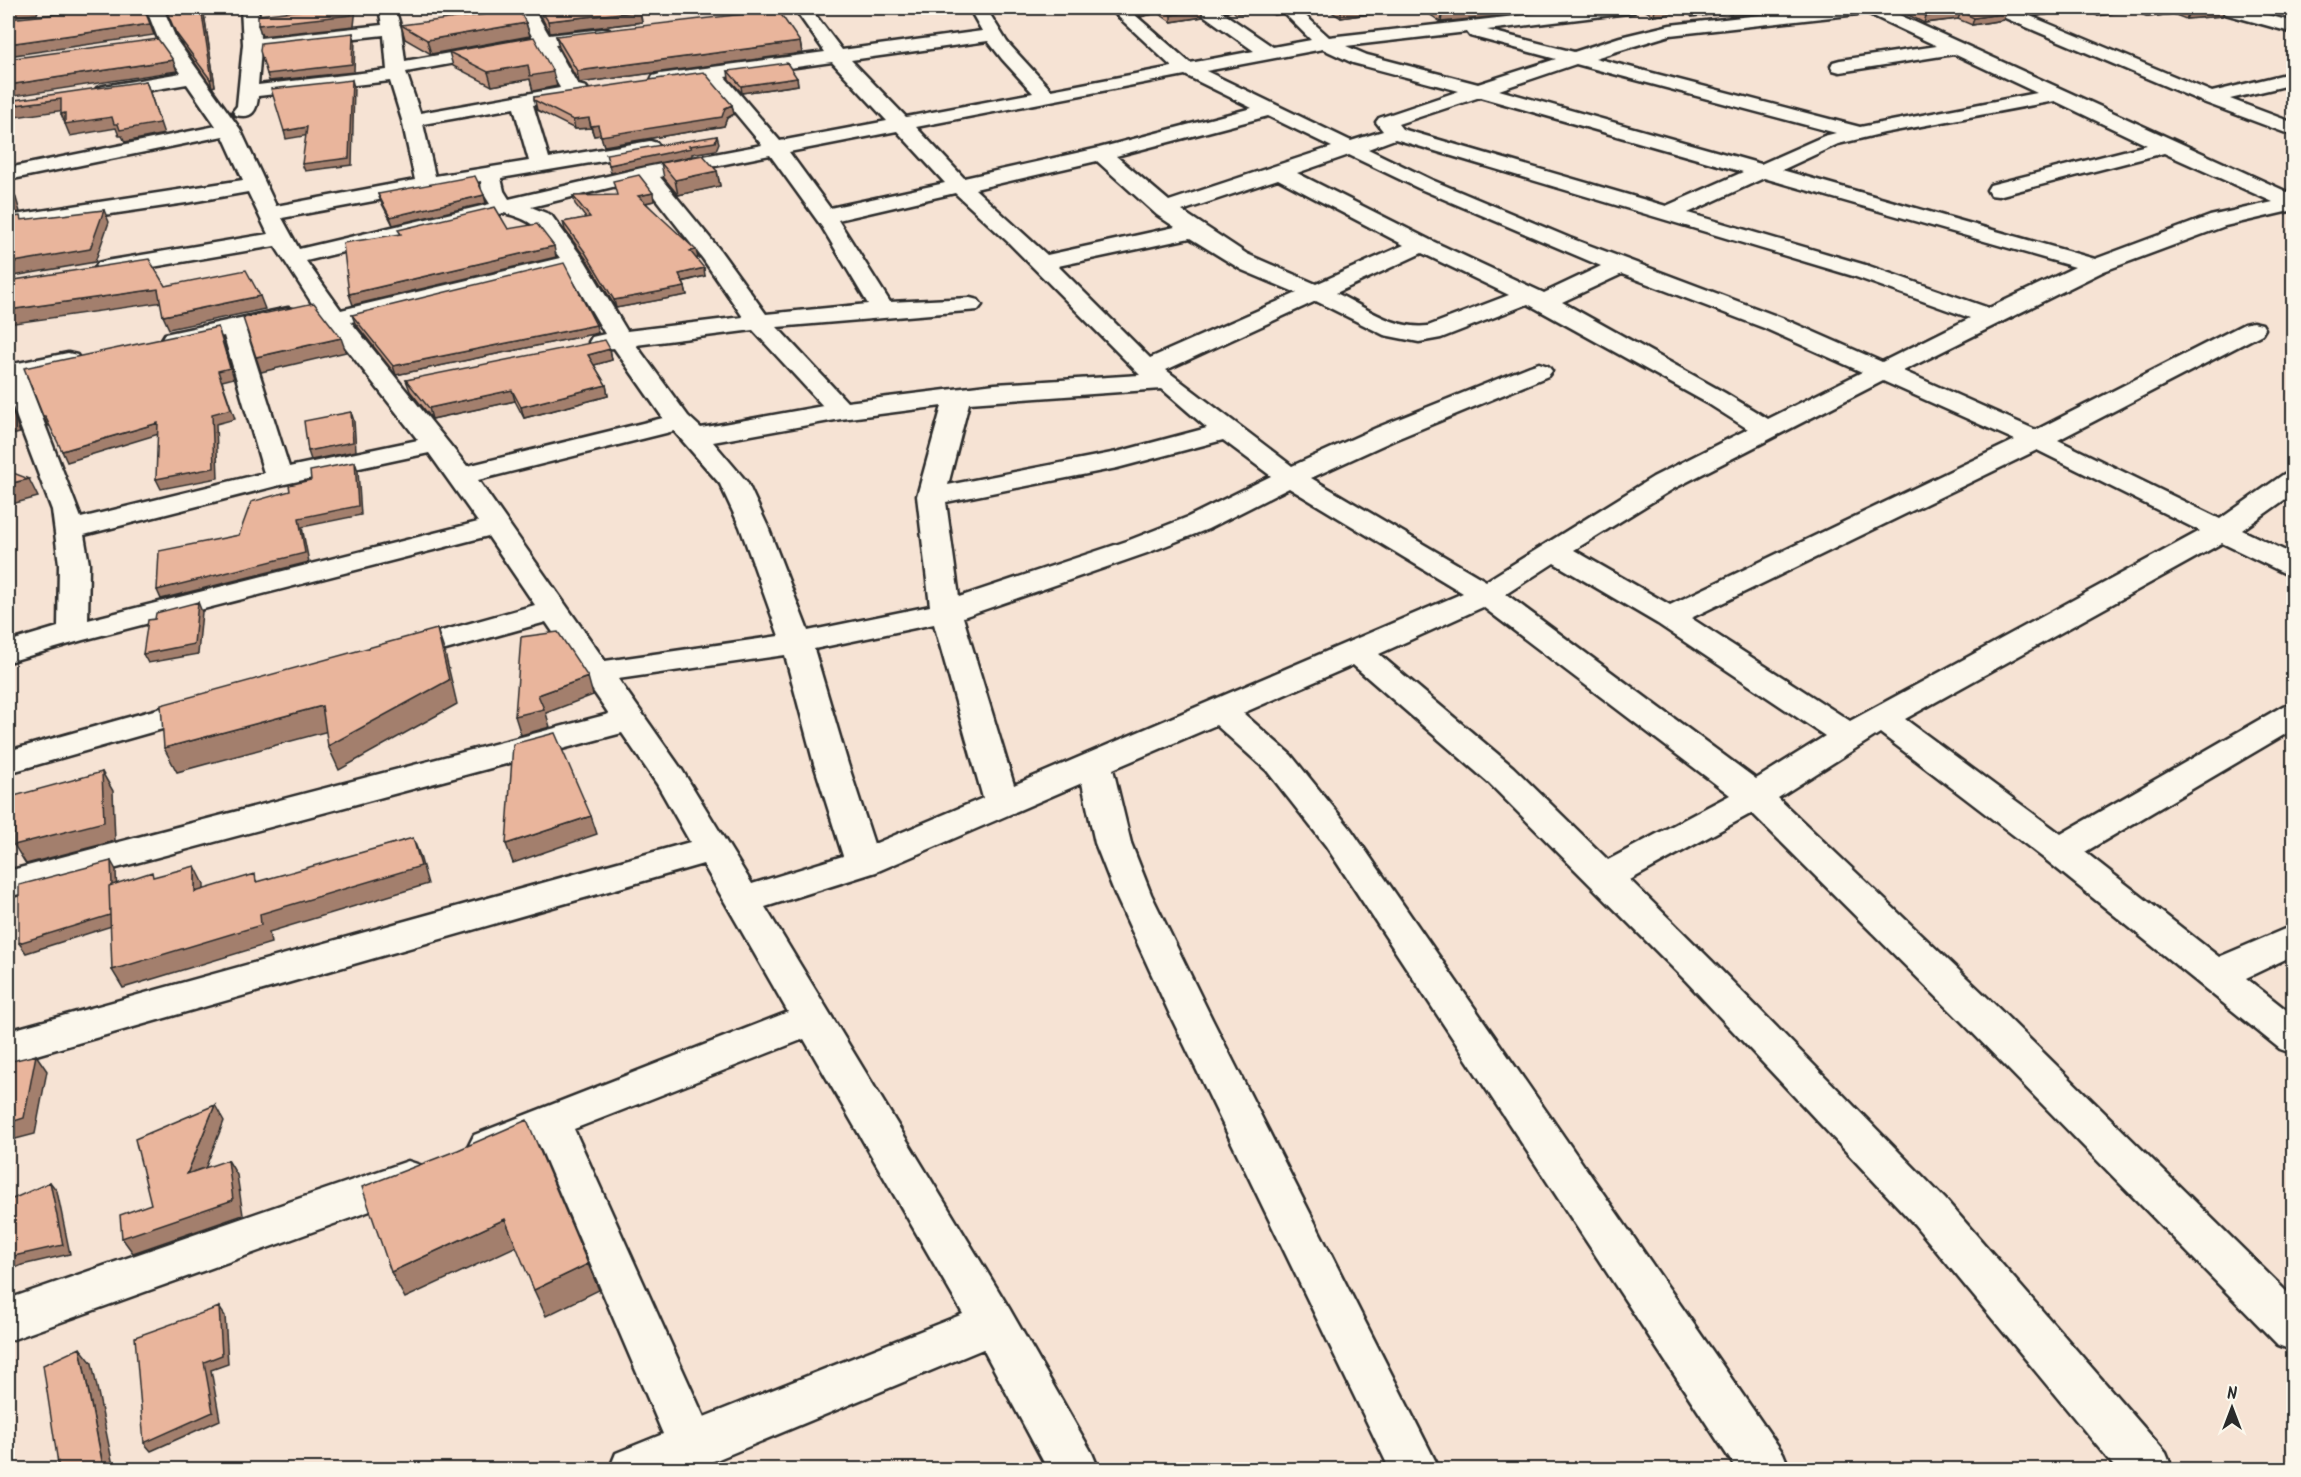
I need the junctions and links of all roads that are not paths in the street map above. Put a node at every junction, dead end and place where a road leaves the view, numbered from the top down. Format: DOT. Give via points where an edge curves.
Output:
graph roads {
  1 [pos="147,8"];
  2 [pos="249,8"];
  3 [pos="387,8"];
  4 [pos="525,8"];
  5 [pos="825,8"];
  6 [pos="978,8"];
  7 [pos="1117,8"];
  8 [pos="1205,8"];
  9 [pos="1287,8"];
  10 [pos="1628,8"];
  11 [pos="1858,8"];
  12 [pos="1864,8"];
  13 [pos="1871,8"];
  14 [pos="1997,8"];
  15 [pos="2224,8"];
  16 [pos="803,9"];
  17 [pos="1545,12"];
  18 [pos="780,13"];
  19 [pos="1412,13"];
  20 [pos="2291,26"];
  21 [pos="1459,28"];
  22 [pos="392,29"];
  23 [pos="1435,30"];
  24 [pos="616,32"];
  25 [pos="991,35"];
  26 [pos="545,40"];
  27 [pos="1325,43"];
  28 [pos="252,44"];
  29 [pos="1957,48"];
  30 [pos="1269,53"];
  31 [pos="836,55"];
  32 [pos="1575,58"];
  33 [pos="1840,66"];
  34 [pos="1186,69"];
  35 [pos="397,71"];
  36 [pos="711,72"];
  37 [pos="193,77"];
  38 [pos="2289,81"];
  39 [pos="642,82"];
  40 [pos="596,89"];
  41 [pos="1481,91"];
  42 [pos="247,92"];
  43 [pos="572,92"];
  44 [pos="82,95"];
  45 [pos="2057,95"];
  46 [pos="1047,96"];
  47 [pos="2210,98"];
  48 [pos="522,101"];
  49 [pos="1268,110"];
  50 [pos="412,120"];
  51 [pos="226,124"];
  52 [pos="902,124"];
  53 [pos="761,129"];
  54 [pos="2294,130"];
  55 [pos="738,132"];
  56 [pos="1395,132"];
  57 [pos="1860,133"];
  58 [pos="668,144"];
  59 [pos="2166,146"];
  60 [pos="773,149"];
  61 [pos="1351,149"];
  62 [pos="1101,154"];
  63 [pos="541,166"];
  64 [pos="1278,171"];
  65 [pos="1762,171"];
  66 [pos="646,173"];
  67 [pos="8,174"];
  68 [pos="490,174"];
  69 [pos="256,184"];
  70 [pos="426,184"];
  71 [pos="959,185"];
  72 [pos="1998,190"];
  73 [pos="2294,203"];
  74 [pos="502,206"];
  75 [pos="1165,210"];
  76 [pos="1667,214"];
  77 [pos="825,216"];
  78 [pos="8,223"];
  79 [pos="1194,230"];
  80 [pos="281,236"];
  81 [pos="1422,246"];
  82 [pos="574,261"];
  83 [pos="1041,263"];
  84 [pos="1621,265"];
  85 [pos="2096,266"];
  86 [pos="81,273"];
  87 [pos="1317,293"];
  88 [pos="1537,299"];
  89 [pos="970,305"];
  90 [pos="883,310"];
  91 [pos="330,313"];
  92 [pos="1990,317"];
  93 [pos="759,322"];
  94 [pos="233,327"];
  95 [pos="2253,329"];
  96 [pos="619,338"];
  97 [pos="152,344"];
  98 [pos="573,348"];
  99 [pos="93,355"];
  100 [pos="10,372"];
  101 [pos="1539,372"];
  102 [pos="1883,372"];
  103 [pos="1157,375"];
  104 [pos="958,396"];
  105 [pos="841,411"];
  106 [pos="687,429"];
  107 [pos="1227,430"];
  108 [pos="1769,431"];
  109 [pos="2037,440"];
  110 [pos="436,444"];
  111 [pos="461,476"];
  112 [pos="279,477"];
  113 [pos="1290,477"];
  114 [pos="2294,480"];
  115 [pos="931,496"];
  116 [pos="495,526"];
  117 [pos="69,530"];
  118 [pos="2222,531"];
  119 [pos="1553,550"];
  120 [pos="2294,567"];
  121 [pos="1486,594"];
  122 [pos="553,610"];
  123 [pos="946,612"];
  124 [pos="1670,617"];
  125 [pos="73,633"];
  126 [pos="797,643"];
  127 [pos="8,652"];
  128 [pos="1358,652"];
  129 [pos="371,660"];
  130 [pos="596,672"];
  131 [pos="235,699"];
  132 [pos="1220,711"];
  133 [pos="2294,714"];
  134 [pos="629,720"];
  135 [pos="1882,720"];
  136 [pos="1850,736"];
  137 [pos="8,762"];
  138 [pos="1095,765"];
  139 [pos="1755,796"];
  140 [pos="1002,802"];
  141 [pos="712,849"];
  142 [pos="2059,851"];
  143 [pos="863,862"];
  144 [pos="1604,878"];
  145 [pos="8,884"];
  146 [pos="742,901"];
  147 [pos="2294,939"];
  148 [pos="2217,975"];
  149 [pos="812,1018"];
  150 [pos="2294,1038"];
  151 [pos="8,1047"];
  152 [pos="550,1121"];
  153 [pos="8,1320"];
  154 [pos="993,1323"];
  155 [pos="2294,1330"];
  156 [pos="693,1445"];
  157 [pos="633,1470"];
  158 [pos="1075,1470"];
  159 [pos="1416,1470"];
  160 [pos="1766,1470"];
  161 [pos="2149,1470"];
  1 -- 37 [label="street" via="157,43"];
  2 -- 28 [label="street"];
  3 -- 22 [label="street"];
  4 -- 26 [label="street"];
  5 -- 16 [label="street"];
  6 -- 25 [label="street"];
  7 -- 34 [label="street"];
  8 -- 30 [label="street"];
  9 -- 27 [label="street"];
  10 -- 17 [label="street"];
  11 -- 12 [label="street"];
  11 -- 32 [label="street" via="1670,30"];
  13 -- 29 [label="street"];
  14 -- 47 [label="street"];
  15 -- 20 [label="street"];
  16 -- 18 [label="street"];
  16 -- 31 [label="street"];
  17 -- 21 [label="street"];
  19 -- 23 [label="street"];
  21 -- 23 [label="street"];
  21 -- 32 [label="street"];
  22 -- 28 [label="street"];
  22 -- 35 [label="street"];
  23 -- 27 [label="street"];
  24 -- 26 [label="street"];
  25 -- 31 [label="street"];
  25 -- 46 [label="street" via="1009,60"];
  26 -- 35 [label="street"];
  26 -- 43 [label="street"];
  27 -- 30 [label="street"];
  27 -- 41 [label="street" via="1387,68"];
  28 -- 42 [label="street"];
  29 -- 33 [label="street"];
  29 -- 45 [label="street"];
  30 -- 34 [label="street"];
  31 -- 36 [label="street"];
  31 -- 52 [label="street"];
  32 -- 41 [label="street"];
  32 -- 57 [label="street"];
  34 -- 46 [label="street"];
  34 -- 49 [label="street"];
  35 -- 42 [label="street"];
  35 -- 50 [label="street"];
  36 -- 39 [label="street"];
  36 -- 53 [label="street"];
  37 -- 44 [label="street"];
  37 -- 51 [label="street"];
  38 -- 47 [label="street"];
  40 -- 43 [label="street"];
  41 -- 56 [label="street" via="1386,122"];
  41 -- 65 [label="street"];
  42 -- 51 [label="street" via="247,109"];
  43 -- 48 [label="street"];
  45 -- 57 [label="street"];
  45 -- 59 [label="street"];
  46 -- 52 [label="street"];
  47 -- 54 [label="street"];
  48 -- 50 [label="street"];
  48 -- 63 [label="street"];
  49 -- 61 [label="street"];
  49 -- 62 [label="street"];
  50 -- 70 [label="street"];
  51 -- 67 [label="street"];
  51 -- 69 [label="street"];
  52 -- 60 [label="street"];
  52 -- 71 [label="street"];
  53 -- 55 [label="street"];
  53 -- 60 [label="street"];
  56 -- 61 [label="street"];
  56 -- 76 [label="street"];
  57 -- 65 [label="street" via="1831,140"];
  58 -- 63 [label="street"];
  59 -- 72 [label="street"];
  59 -- 73 [label="street"];
  60 -- 66 [label="street"];
  60 -- 77 [label="street"];
  61 -- 64 [label="street"];
  61 -- 84 [label="street"];
  62 -- 71 [label="street"];
  62 -- 75 [label="street"];
  63 -- 68 [label="street"];
  64 -- 75 [label="street"];
  64 -- 81 [label="street"];
  65 -- 76 [label="street"];
  65 -- 85 [label="street"];
  66 -- 74 [label="street"];
  66 -- 93 [label="street"];
  68 -- 70 [label="street"];
  68 -- 74 [label="street" via="490,184"];
  69 -- 78 [label="street"];
  69 -- 80 [label="street"];
  70 -- 80 [label="street"];
  71 -- 77 [label="street"];
  71 -- 83 [label="street"];
  73 -- 85 [label="street" via="2218,221"];
  74 -- 80 [label="street"];
  74 -- 82 [label="street" via="543,220"];
  75 -- 79 [label="street"];
  76 -- 92 [label="street" via="1861,272"];
  77 -- 90 [label="street"];
  79 -- 83 [label="street"];
  79 -- 87 [label="street" via="1270,275"];
  80 -- 86 [label="street"];
  80 -- 91 [label="street"];
  81 -- 87 [label="street"];
  81 -- 88 [label="street"];
  82 -- 91 [label="street"];
  82 -- 96 [label="street"];
  83 -- 103 [label="street"];
  84 -- 88 [label="street"];
  84 -- 102 [label="street" via="1773,323"];
  85 -- 92 [label="street"];
  87 -- 88 [label="street" via="1410,335 1432,333"];
  87 -- 103 [label="street"];
  88 -- 108 [label="street"];
  89 -- 90 [label="street"];
  90 -- 93 [label="street"];
  91 -- 94 [label="street"];
  91 -- 110 [label="street" via="401,384"];
  92 -- 102 [label="street"];
  93 -- 96 [label="street"];
  93 -- 105 [label="street"];
  94 -- 97 [label="street"];
  94 -- 112 [label="street"];
  95 -- 109 [label="street"];
  96 -- 98 [label="street"];
  96 -- 106 [label="street"];
  99 -- 100 [label="street"];
  100 -- 117 [label="street" via="66,510"];
  101 -- 113 [label="street"];
  102 -- 108 [label="street"];
  102 -- 109 [label="street"];
  103 -- 104 [label="street"];
  103 -- 107 [label="street"];
  104 -- 105 [label="street"];
  104 -- 115 [label="street"];
  105 -- 106 [label="street"];
  106 -- 111 [label="street"];
  106 -- 126 [label="street" via="733,482"];
  107 -- 113 [label="street"];
  107 -- 115 [label="street" via="1084,469"];
  108 -- 119 [label="street" via="1663,483"];
  109 -- 118 [label="street"];
  109 -- 124 [label="street"];
  110 -- 111 [label="street"];
  110 -- 112 [label="street"];
  111 -- 116 [label="street"];
  112 -- 117 [label="street"];
  113 -- 121 [label="street"];
  113 -- 123 [label="street" via="1137,548"];
  114 -- 118 [label="street"];
  115 -- 123 [label="street"];
  116 -- 122 [label="street"];
  116 -- 125 [label="street"];
  117 -- 125 [label="street" via="74,564"];
  118 -- 120 [label="street"];
  118 -- 135 [label="street"];
  119 -- 121 [label="street"];
  119 -- 124 [label="street"];
  121 -- 128 [label="street"];
  121 -- 139 [label="street"];
  122 -- 129 [label="street"];
  122 -- 130 [label="street"];
  123 -- 126 [label="street"];
  123 -- 140 [label="street"];
  124 -- 136 [label="street"];
  125 -- 127 [label="street"];
  126 -- 130 [label="street"];
  126 -- 143 [label="street"];
  128 -- 132 [label="street"];
  128 -- 144 [label="street" via="1501,775"];
  130 -- 134 [label="street"];
  131 -- 137 [label="street"];
  132 -- 138 [label="street"];
  132 -- 160 [label="street" via="1279,763 1338,837"];
  133 -- 142 [label="street"];
  134 -- 141 [label="street" via="670,778"];
  134 -- 145 [label="street"];
  135 -- 136 [label="street"];
  135 -- 142 [label="street"];
  136 -- 139 [label="street"];
  138 -- 140 [label="street"];
  138 -- 159 [label="street" via="1113,843 1133,894"];
  139 -- 144 [label="street"];
  139 -- 155 [label="street"];
  140 -- 143 [label="street"];
  141 -- 146 [label="street"];
  141 -- 151 [label="street"];
  142 -- 148 [label="street"];
  143 -- 146 [label="street"];
  144 -- 161 [label="street" via="1699,971 1930,1212"];
  146 -- 149 [label="street"];
  147 -- 148 [label="street"];
  148 -- 150 [label="street"];
  149 -- 152 [label="street"];
  149 -- 154 [label="street"];
  152 -- 153 [label="street" via="450,1164"];
  152 -- 156 [label="street"];
  154 -- 156 [label="street"];
  154 -- 158 [label="street"];
  156 -- 157 [label="street"];
}
